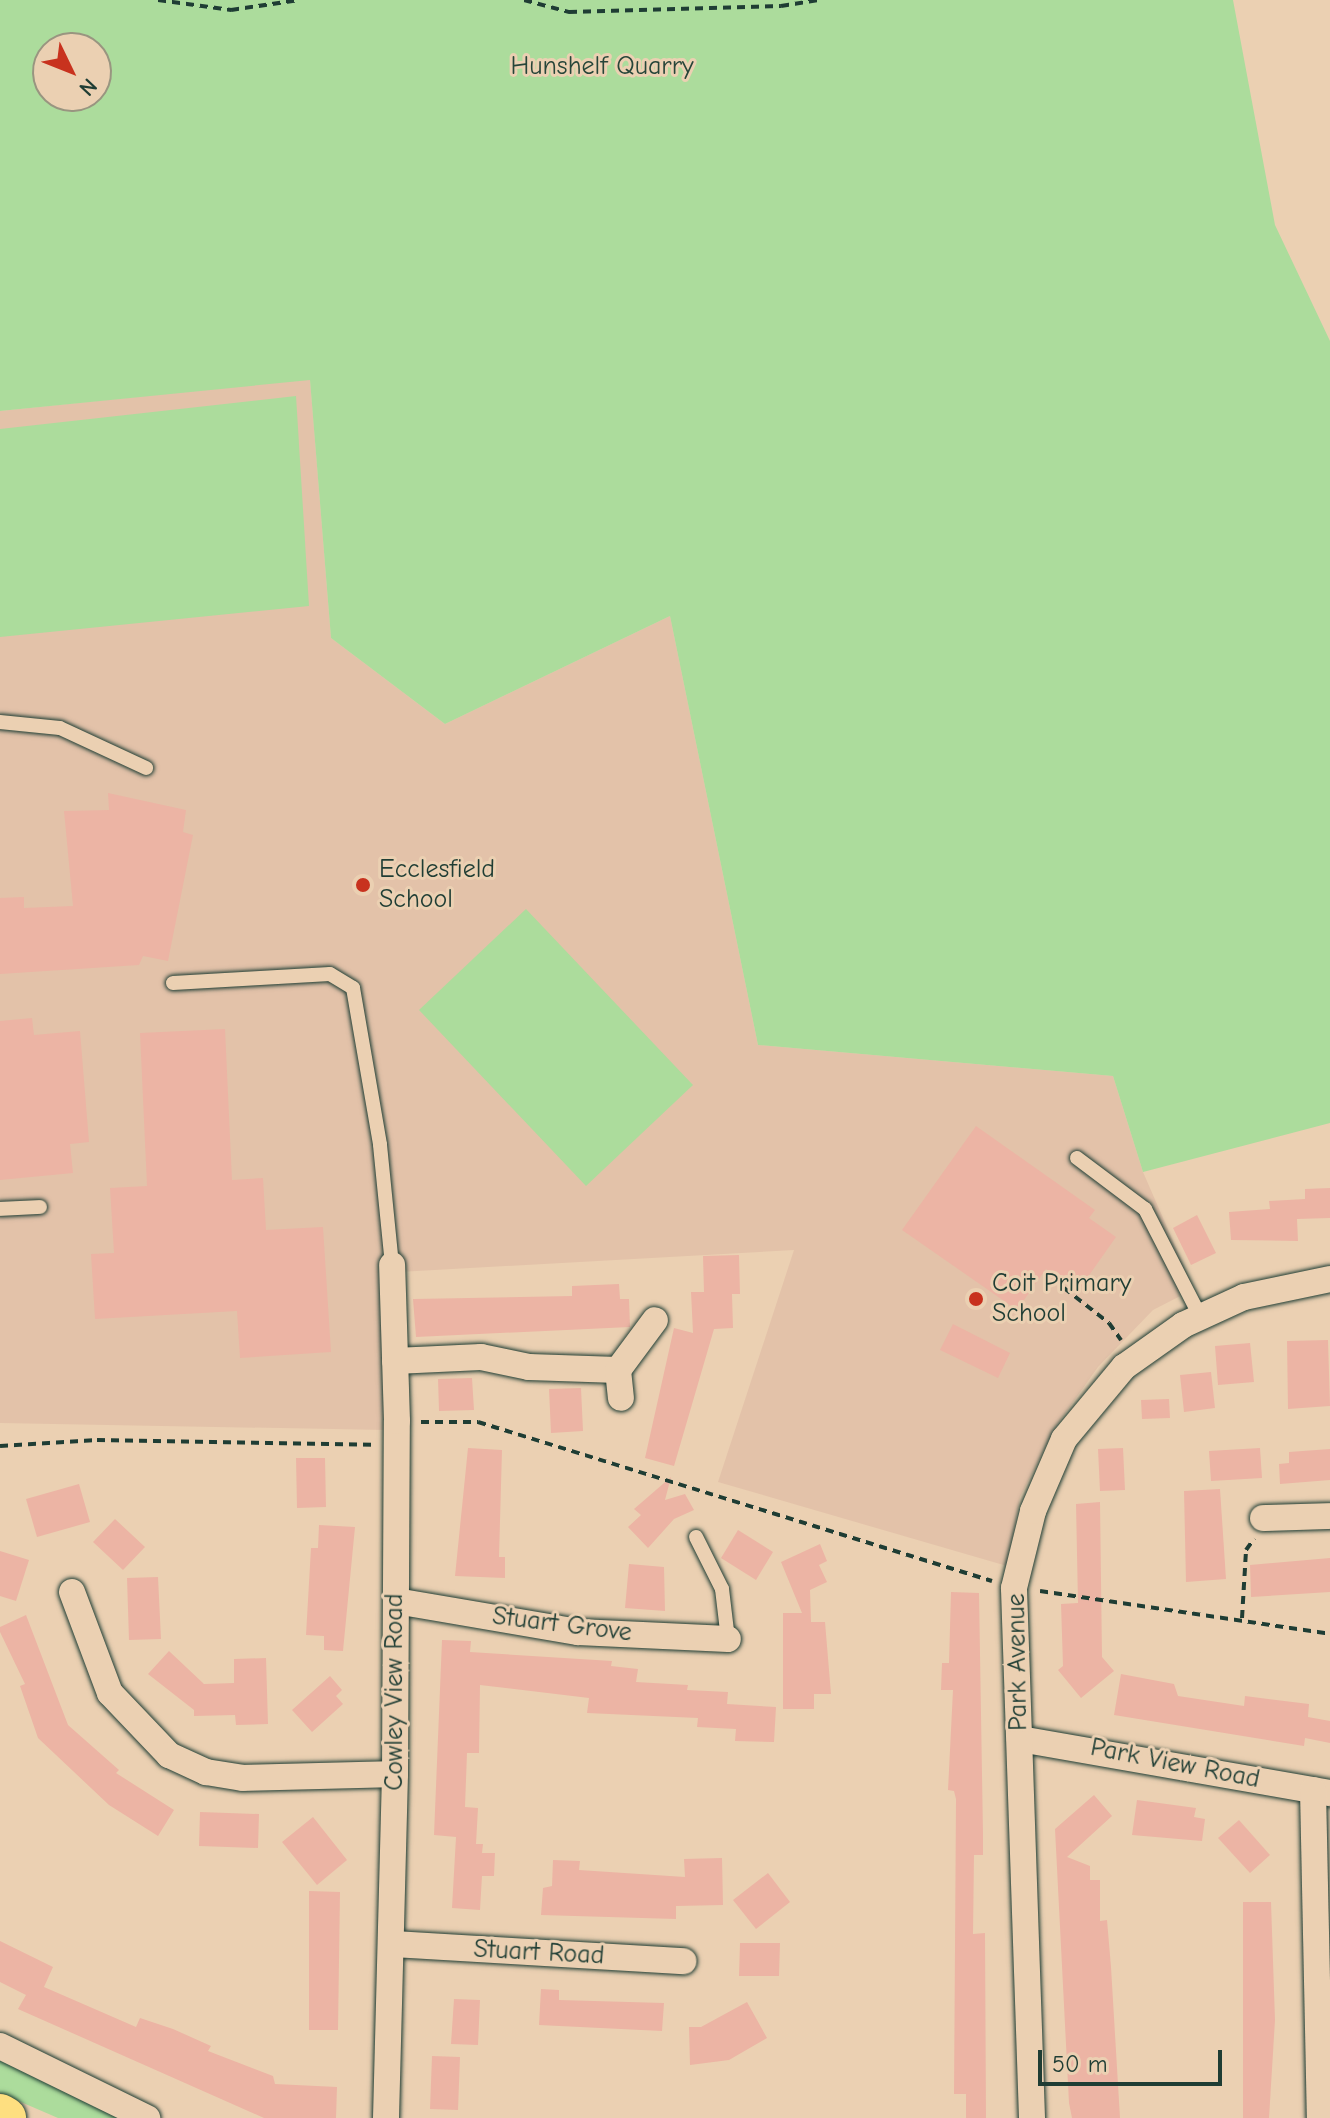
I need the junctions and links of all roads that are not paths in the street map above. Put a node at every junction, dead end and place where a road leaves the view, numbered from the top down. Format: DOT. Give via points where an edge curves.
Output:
graph roads {
  1 [pos="0,722"];
  2 [pos="146,768"];
  3 [pos="173,983"];
  4 [pos="1077,1158"];
  5 [pos="40,1207"];
  6 [pos="0,1209"];
  7 [pos="392,1265"];
  8 [pos="1330,1279"];
  9 [pos="1200,1316"];
  10 [pos="655,1320"];
  11 [pos="395,1361"];
  12 [pos="618,1370"];
  13 [pos="621,1398"];
  14 [pos="1330,1516"];
  15 [pos="1263,1518"];
  16 [pos="696,1537"];
  17 [pos="72,1592"];
  18 [pos="396,1601"];
  19 [pos="728,1639"];
  20 [pos="1020,1739"];
  21 [pos="395,1774"];
  22 [pos="1322,1791"];
  23 [pos="394,1944"];
  24 [pos="684,1961"];
  25 [pos="0,2046"];
  26 [pos="147,2118"];
  27 [pos="386,2118"];
  28 [pos="1032,2118"];
  29 [pos="1320,2118"];
  1 -- 2 [label="lane" via="60,728"];
  3 -- 7 [label="lane" via="330,974 353,988 380,1145"];
  4 -- 9 [label="lane" via="1145,1209"];
  5 -- 6 [label="lane"];
  7 -- 11 [label="street, Cowley View Road"];
  8 -- 9 [label="street, Park Avenue" via="1244,1297"];
  9 -- 20 [label="street, Park Avenue" via="1134,1359 1095,1397 1064,1439 1033,1511 1014,1588"];
  10 -- 12 [label="street"];
  11 -- 12 [label="street" via="481,1357 529,1367"];
  11 -- 18 [label="street, Cowley View Road"];
  12 -- 13 [label="street"];
  14 -- 15 [label="street"];
  16 -- 19 [label="lane" via="722,1589"];
  17 -- 21 [label="street" via="110,1693 169,1755 206,1772 243,1778"];
  18 -- 19 [label="street, Stuart Grove" via="578,1632"];
  18 -- 21 [label="street, Cowley View Road"];
  20 -- 22 [label="street, Park View Road"];
  20 -- 28 [label="street, Park Avenue"];
  21 -- 23 [label="street, Cowley View Road"];
  22 -- 29 [label="street"];
  23 -- 24 [label="street, Stuart Road"];
  23 -- 27 [label="street, Cowley View Road"];
  25 -- 26 [label="street"];
}
